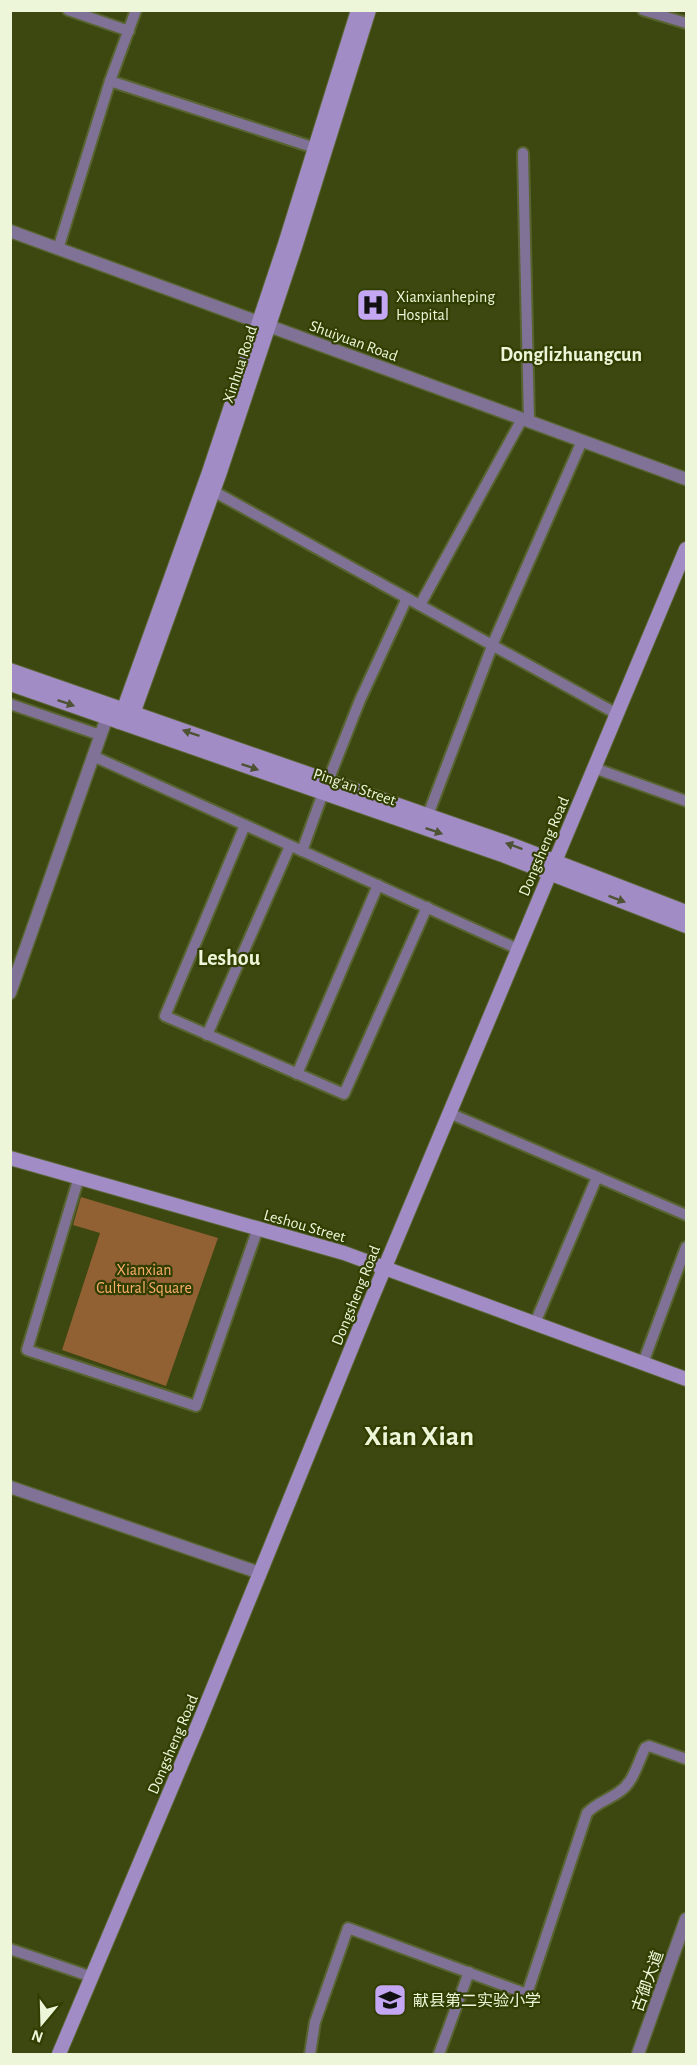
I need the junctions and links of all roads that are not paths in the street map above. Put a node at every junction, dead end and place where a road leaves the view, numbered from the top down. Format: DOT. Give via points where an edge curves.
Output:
graph roads {
  1 [pos="68,10"];
  2 [pos="136,10"];
  3 [pos="358,10"];
  4 [pos="369,10"];
  5 [pos="643,10"];
  6 [pos="687,23"];
  7 [pos="129,31"];
  8 [pos="110,81"];
  9 [pos="315,148"];
  10 [pos="523,153"];
  11 [pos="10,231"];
  12 [pos="58,249"];
  13 [pos="264,325"];
  14 [pos="526,420"];
  15 [pos="582,441"];
  16 [pos="687,479"];
  17 [pos="213,491"];
  18 [pos="687,549"];
  19 [pos="406,598"];
  20 [pos="420,605"];
  21 [pos="493,645"];
  22 [pos="10,670"];
  23 [pos="10,684"];
  24 [pos="10,704"];
  25 [pos="617,714"];
  26 [pos="122,717"];
  27 [pos="100,735"];
  28 [pos="93,756"];
  29 [pos="594,768"];
  30 [pos="326,787"];
  31 [pos="687,801"];
  32 [pos="428,815"];
  33 [pos="245,825"];
  34 [pos="290,846"];
  35 [pos="302,851"];
  36 [pos="553,867"];
  37 [pos="378,885"];
  38 [pos="426,907"];
  39 [pos="687,912"];
  40 [pos="687,926"];
  41 [pos="518,949"];
  42 [pos="10,993"];
  43 [pos="207,1035"];
  44 [pos="297,1074"];
  45 [pos="449,1113"];
  46 [pos="10,1158"];
  47 [pos="597,1176"];
  48 [pos="80,1177"];
  49 [pos="687,1215"];
  50 [pos="258,1228"];
  51 [pos="687,1247"];
  52 [pos="384,1268"];
  53 [pos="535,1323"];
  54 [pos="643,1363"];
  55 [pos="687,1379"];
  56 [pos="10,1487"];
  57 [pos="260,1573"];
  58 [pos="687,1759"];
  59 [pos="687,1919"];
  60 [pos="10,1949"];
  61 [pos="469,1972"];
  62 [pos="92,1977"];
  63 [pos="59,2055"];
  64 [pos="310,2055"];
  65 [pos="439,2055"];
  66 [pos="638,2055"];
  1 -- 7 [label="street"];
  2 -- 7 [label="street"];
  3 -- 9 [label="main road, Xinhua Road"];
  4 -- 13 [label="main road, Xinhua Road"];
  5 -- 6 [label="street"];
  7 -- 8 [label="street"];
  8 -- 9 [label="street"];
  8 -- 12 [label="street"];
  9 -- 13 [label="main road, Xinhua Road"];
  10 -- 14 [label="street"];
  11 -- 12 [label="street, Shuiyuan Road"];
  12 -- 13 [label="street, Shuiyuan Road"];
  13 -- 14 [label="street, Shuiyuan Road"];
  13 -- 17 [label="main road, Xinhua Road"];
  13 -- 26 [label="main road, Xinhua Road"];
  14 -- 15 [label="street, Shuiyuan Road"];
  14 -- 20 [label="street"];
  15 -- 16 [label="street, Shuiyuan Road"];
  15 -- 21 [label="street"];
  17 -- 19 [label="street"];
  17 -- 26 [label="main road, Xinhua Road"];
  18 -- 25 [label="main road, Dongsheng Road"];
  19 -- 20 [label="street"];
  19 -- 30 [label="street"];
  20 -- 21 [label="street"];
  21 -- 25 [label="street"];
  21 -- 32 [label="street"];
  22 -- 26 [label="main road, Ping'an Street"];
  23 -- 26 [label="main road, Ping'an Street, one-way"];
  24 -- 27 [label="street"];
  25 -- 29 [label="main road, Dongsheng Road"];
  26 -- 27 [label="street"];
  26 -- 30 [label="main road, Ping'an Street"];
  27 -- 28 [label="street"];
  28 -- 33 [label="street"];
  28 -- 42 [label="street"];
  29 -- 31 [label="street"];
  29 -- 36 [label="main road, Dongsheng Road"];
  30 -- 32 [label="main road, Ping'an Street"];
  30 -- 35 [label="street"];
  30 -- 36 [label="main road, Ping'an Street, one-way"];
  36 -- 32 [label="main road, Ping'an Street, one-way"];
  33 -- 34 [label="street"];
  33 -- 43 [label="street" via="165,1016"];
  34 -- 35 [label="street"];
  34 -- 43 [label="street"];
  35 -- 37 [label="street"];
  36 -- 39 [label="main road, Ping'an Street"];
  36 -- 40 [label="main road, Ping'an Street, one-way"];
  36 -- 41 [label="main road, Dongsheng Road"];
  37 -- 38 [label="street"];
  37 -- 44 [label="street"];
  38 -- 41 [label="street"];
  38 -- 44 [label="street" via="344,1094"];
  41 -- 45 [label="main road, Dongsheng Road"];
  43 -- 44 [label="street"];
  45 -- 47 [label="street"];
  45 -- 52 [label="main road, Dongsheng Road"];
  46 -- 48 [label="main road, Leshou Street"];
  47 -- 49 [label="street"];
  47 -- 53 [label="street"];
  48 -- 50 [label="main road, Leshou Street"];
  48 -- 50 [label="street" via="27,1350 196,1406"];
  50 -- 52 [label="main road, Leshou Street"];
  51 -- 54 [label="street"];
  52 -- 53 [label="main road, Leshou Street"];
  52 -- 57 [label="main road, Dongsheng Road"];
  53 -- 54 [label="main road, Leshou Street"];
  54 -- 55 [label="main road, Leshou Street"];
  56 -- 57 [label="street"];
  57 -- 62 [label="main road, Dongsheng Road"];
  58 -- 61 [label="street" via="645,1748 630,1781 587,1813 527,1994"];
  59 -- 66 [label="street, 古御大道"];
  60 -- 62 [label="street"];
  61 -- 64 [label="street" via="348,1928 315,2022"];
  61 -- 65 [label="street"];
  62 -- 63 [label="main road, Dongsheng Road"];
}
